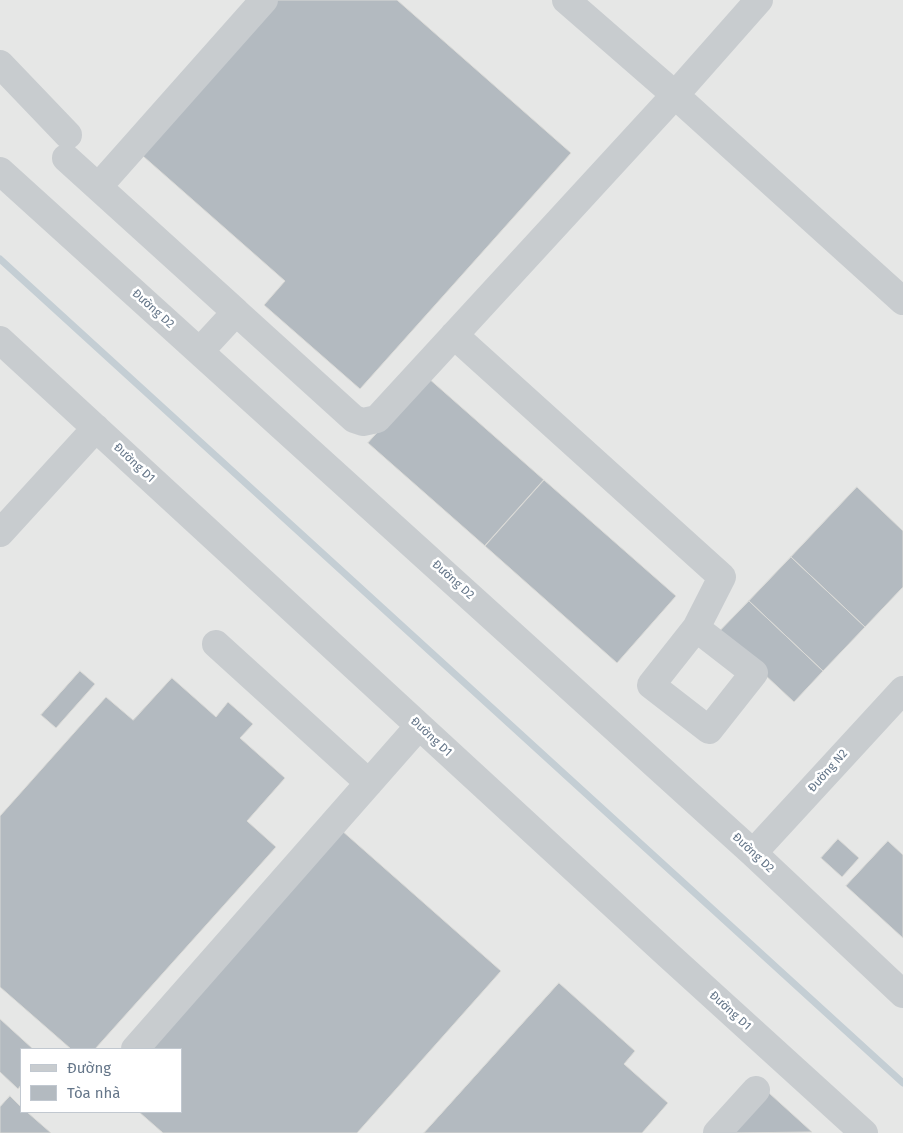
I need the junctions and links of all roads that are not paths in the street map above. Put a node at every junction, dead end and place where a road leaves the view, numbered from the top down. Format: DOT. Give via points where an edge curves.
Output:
graph roads {
  1 [pos="264,0"];
  2 [pos="566,0"];
  3 [pos="759,0"];
  4 [pos="0,64"];
  5 [pos="675,95"];
  6 [pos="0,171"];
  7 [pos="98,187"];
  8 [pos="903,300"];
  9 [pos="236,312"];
  10 [pos="454,335"];
  11 [pos="0,340"];
  12 [pos="200,351"];
  13 [pos="96,428"];
  14 [pos="0,533"];
  15 [pos="696,628"];
  16 [pos="216,644"];
  17 [pos="903,690"];
  18 [pos="419,726"];
  19 [pos="369,783"];
  20 [pos="753,852"];
  21 [pos="903,994"];
  22 [pos="136,1048"];
  23 [pos="756,1090"];
  24 [pos="859,1131"];
  25 [pos="717,1133"];
  1 -- 7 [label="street"];
  2 -- 5 [label="street"];
  3 -- 5 [label="street"];
  4 -- 7 [label="street"];
  5 -- 8 [label="street"];
  5 -- 10 [label="street"];
  6 -- 12 [label="street, Đường D2"];
  7 -- 9 [label="street"];
  9 -- 10 [label="street" via="354,419 363,422 377,419"];
  9 -- 12 [label="street"];
  10 -- 15 [label="street" via="722,577"];
  11 -- 13 [label="street, Đường D1"];
  12 -- 20 [label="street, Đường D2"];
  13 -- 14 [label="street"];
  13 -- 18 [label="street, Đường D1"];
  16 -- 19 [label="street"];
  17 -- 20 [label="street, Đường N2"];
  18 -- 19 [label="street"];
  18 -- 24 [label="street, Đường D1"];
  19 -- 22 [label="street"];
  20 -- 21 [label="street, Đường D2"];
  23 -- 25 [label="street"];
}
